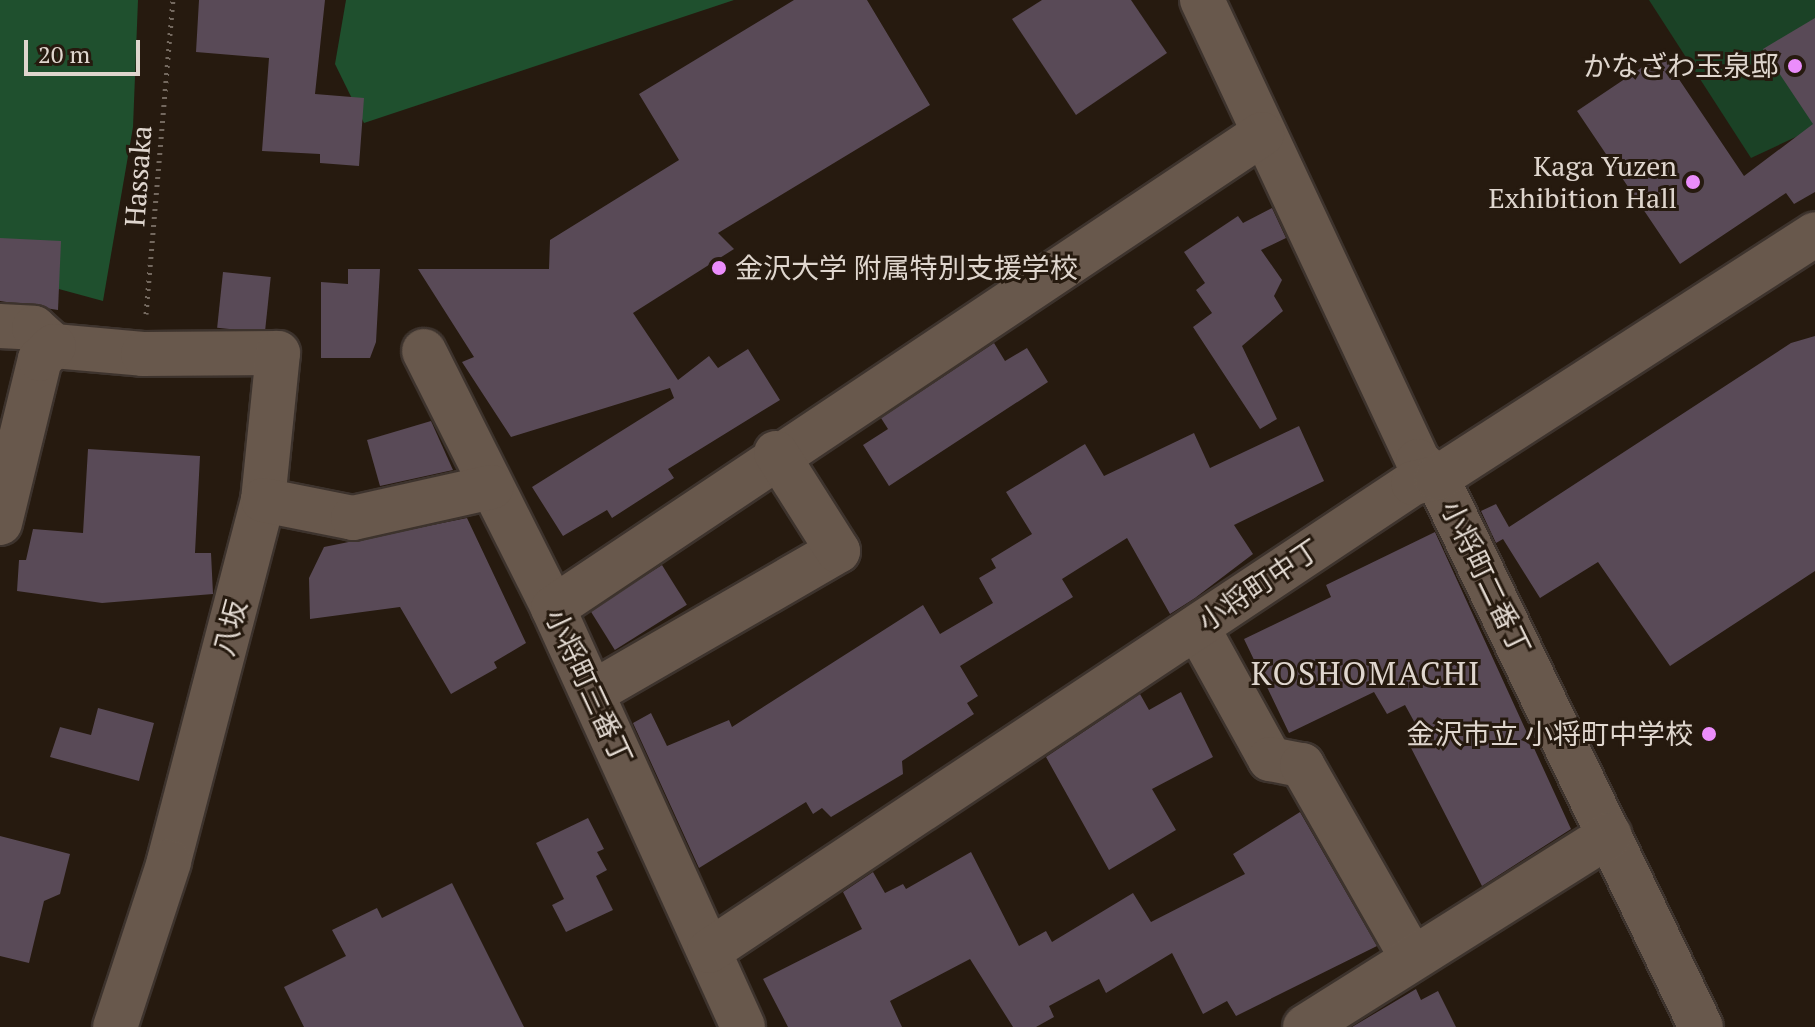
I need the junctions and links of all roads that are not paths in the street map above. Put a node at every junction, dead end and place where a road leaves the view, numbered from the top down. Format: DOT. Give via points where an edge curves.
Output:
graph roads {
  1 [pos="1202,0"];
  2 [pos="1262,134"];
  3 [pos="1815,234"];
  4 [pos="0,326"];
  5 [pos="54,346"];
  6 [pos="424,351"];
  7 [pos="776,453"];
  8 [pos="1437,478"];
  9 [pos="492,487"];
  10 [pos="263,500"];
  11 [pos="0,523"];
  12 [pos="553,608"];
  13 [pos="1197,627"];
  14 [pos="592,693"];
  15 [pos="1610,835"];
  16 [pos="709,951"];
  17 [pos="1412,958"];
  18 [pos="115,1027"];
  19 [pos="743,1027"];
  20 [pos="1305,1027"];
  21 [pos="1701,1027"];
  1 -- 2 [label="street, 小将町二番丁"];
  2 -- 7 [label="street"];
  2 -- 8 [label="street, 小将町二番丁" via="1418,461"];
  3 -- 8 [label="street, 小将町中丁"];
  4 -- 5 [label="street" via="34,328"];
  5 -- 10 [label="street, 八坂" via="143,354 278,353"];
  5 -- 11 [label="street" via="40,359"];
  6 -- 9 [label="street, 小将町三番丁"];
  7 -- 12 [label="street"];
  7 -- 14 [label="street" via="838,551"];
  8 -- 13 [label="street, 小将町中丁" via="1413,483"];
  8 -- 15 [label="street, 小将町二番丁"];
  9 -- 10 [label="street" via="353,518"];
  9 -- 12 [label="street, 小将町三番丁"];
  10 -- 18 [label="street, 八坂" via="169,862"];
  12 -- 14 [label="street, 小将町三番丁"];
  13 -- 16 [label="street, 小将町中丁"];
  13 -- 17 [label="street" via="1270,759 1302,765"];
  14 -- 16 [label="street, 小将町三番丁"];
  15 -- 17 [label="street"];
  15 -- 21 [label="street, 小将町二番丁"];
  16 -- 19 [label="street, 小将町三番丁"];
  17 -- 20 [label="street"];
}
